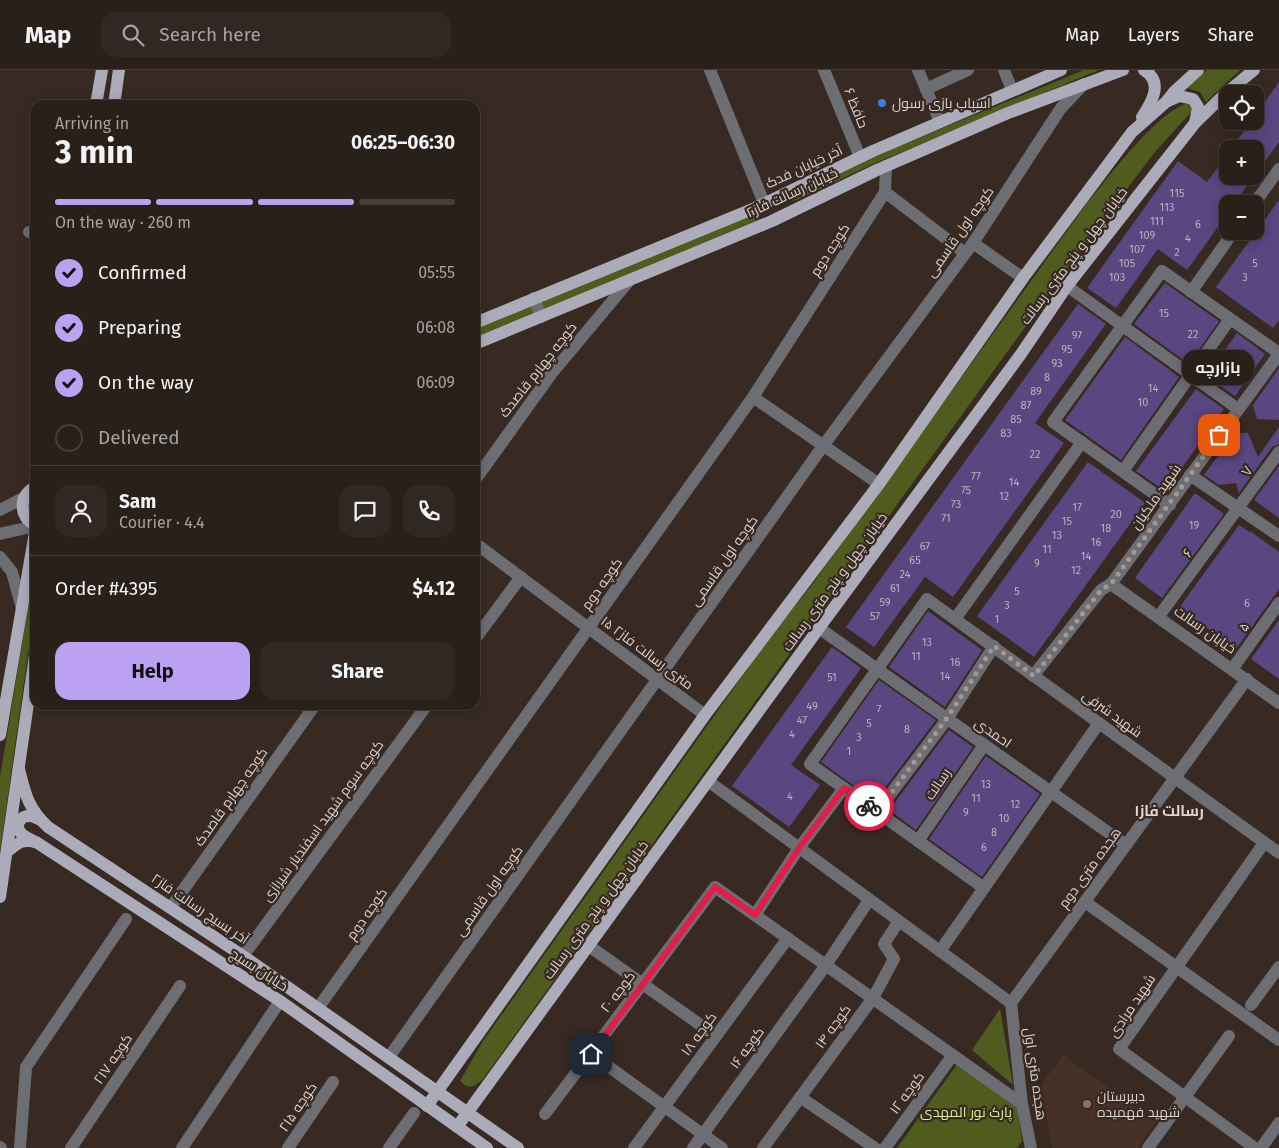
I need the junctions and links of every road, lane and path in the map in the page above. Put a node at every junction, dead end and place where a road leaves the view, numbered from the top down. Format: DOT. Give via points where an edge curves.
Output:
graph roads {
  1 [pos="102,70"];
  2 [pos="119,70"];
  3 [pos="710,70"];
  4 [pos="824,70"];
  5 [pos="918,70"];
  6 [pos="968,70"];
  7 [pos="1004,70"];
  8 [pos="1061,70"];
  9 [pos="1123,70"];
  10 [pos="1144,70"];
  11 [pos="1198,70"];
  12 [pos="1254,70"];
  13 [pos="1084,84"];
  14 [pos="926,89"];
  15 [pos="1012,90"];
  16 [pos="97,100"];
  17 [pos="115,100"];
  18 [pos="1166,102"];
  19 [pos="940,122"];
  20 [pos="1195,123"];
  21 [pos="1132,132"];
  22 [pos="860,157"];
  23 [pos="886,166"];
  24 [pos="1279,169"];
  25 [pos="885,192"];
  26 [pos="1260,195"];
  27 [pos="764,203"];
  28 [pos="772,220"];
  29 [pos="1228,240"];
  30 [pos="969,248"];
  31 [pos="1024,278"];
  32 [pos="629,281"];
  33 [pos="1067,286"];
  34 [pos="1191,292"];
  35 [pos="534,298"];
  36 [pos="541,317"];
  37 [pos="1230,319"];
  38 [pos="480,322"];
  39 [pos="1122,327"];
  40 [pos="480,342"];
  41 [pos="1279,354"];
  42 [pos="1192,376"];
  43 [pos="753,397"];
  44 [pos="1238,409"];
  45 [pos="1082,442"];
  46 [pos="823,446"];
  47 [pos="1279,452"];
  48 [pos="1123,471"];
  49 [pos="480,473"];
  50 [pos="1190,475"];
  51 [pos="878,484"];
  52 [pos="30,491"];
  53 [pos="24,497"];
  54 [pos="1170,505"];
  55 [pos="1240,508"];
  56 [pos="0,510"];
  57 [pos="30,521"];
  58 [pos="30,526"];
  59 [pos="0,534"];
  60 [pos="1279,536"];
  61 [pos="480,547"];
  62 [pos="0,557"];
  63 [pos="30,562"];
  64 [pos="521,577"];
  65 [pos="1111,584"];
  66 [pos="1279,603"];
  67 [pos="22,609"];
  68 [pos="1159,616"];
  69 [pos="955,619"];
  70 [pos="589,628"];
  71 [pos="819,628"];
  72 [pos="480,632"];
  73 [pos="994,646"];
  74 [pos="1233,668"];
  75 [pos="877,669"];
  76 [pos="1034,676"];
  77 [pos="1247,678"];
  78 [pos="658,679"];
  79 [pos="30,690"];
  80 [pos="1279,703"];
  81 [pos="311,710"];
  82 [pos="423,710"];
  83 [pos="705,715"];
  84 [pos="947,718"];
  85 [pos="1099,723"];
  86 [pos="0,734"];
  87 [pos="984,745"];
  88 [pos="19,768"];
  89 [pos="1175,778"];
  90 [pos="708,782"];
  91 [pos="844,788"];
  92 [pos="1052,791"];
  93 [pos="877,812"];
  94 [pos="41,820"];
  95 [pos="918,841"];
  96 [pos="36,842"];
  97 [pos="1264,843"];
  98 [pos="1126,845"];
  99 [pos="799,848"];
  100 [pos="8,851"];
  101 [pos="1279,853"];
  102 [pos="984,888"];
  103 [pos="0,897"];
  104 [pos="869,900"];
  105 [pos="1085,902"];
  106 [pos="171,907"];
  107 [pos="755,915"];
  108 [pos="126,919"];
  109 [pos="900,922"];
  110 [pos="788,938"];
  111 [pos="589,946"];
  112 [pos="940,951"];
  113 [pos="243,956"];
  114 [pos="826,965"];
  115 [pos="1177,967"];
  116 [pos="1279,967"];
  117 [pos="643,984"];
  118 [pos="180,986"];
  119 [pos="873,998"];
  120 [pos="280,1001"];
  121 [pos="1011,1003"];
  122 [pos="1251,1005"];
  123 [pos="318,1008"];
  124 [pos="716,1036"];
  125 [pos="1229,1036"];
  126 [pos="1279,1040"];
  127 [pos="591,1054"];
  128 [pos="953,1055"];
  129 [pos="389,1057"];
  130 [pos="333,1082"];
  131 [pos="438,1092"];
  132 [pos="800,1097"];
  133 [pos="1185,1097"];
  134 [pos="1022,1104"];
  135 [pos="427,1106"];
  136 [pos="664,1107"];
  137 [pos="414,1113"];
  138 [pos="468,1113"];
  139 [pos="545,1114"];
  140 [pos="1279,1123"];
  141 [pos="457,1127"];
  142 [pos="703,1134"];
  143 [pos="20,1148"];
  144 [pos="71,1148"];
  145 [pos="182,1148"];
  146 [pos="288,1148"];
  147 [pos="389,1148"];
  148 [pos="487,1148"];
  149 [pos="518,1148"];
  150 [pos="634,1148"];
  151 [pos="693,1148"];
  152 [pos="722,1148"];
  153 [pos="763,1148"];
  154 [pos="874,1148"];
  155 [pos="885,1148"];
  156 [pos="1031,1148"];
  157 [pos="1148,1148"];
  158 [pos="1255,1148"];
  159 [pos="1261,1148"];
  1 -- 16 [label="main road"];
  2 -- 17 [label="main road"];
  3 -- 27 [label="street"];
  4 -- 22 [label="street, حافظ ۶"];
  5 -- 14 [label="street"];
  6 -- 14 [label="street"];
  7 -- 15 [label="street"];
  8 -- 15 [label="main road, آخر خیابان فدک"];
  9 -- 13 [label="main road, خیابان رسالت فاز۲"];
  10 -- 21 [label="main road" via="1156,83 1152,103"];
  11 -- 18 [label="main road, خیابان چهل و پنج متری رسالت"];
  12 -- 20 [label="main road, خیابان چهل و پنج متری رسالت"];
  13 -- 23 [label="main road, خیابان رسالت فاز۲"];
  13 -- 30 [label="street, کوچه اول قاسمی" via="1061,108"];
  14 -- 19 [label="street"];
  15 -- 19 [label="main road, آخر خیابان فدک"];
  18 -- 20 [label="main road" via="1179,96 1193,99 1198,107"];
  18 -- 21 [label="main road, خیابان چهل و پنج متری رسالت"];
  19 -- 22 [label="main road, آخر خیابان فدک"];
  20 -- 33 [label="main road, خیابان چهل و پنج متری رسالت"];
  21 -- 31 [label="main road, خیابان چهل و پنج متری رسالت"];
  22 -- 27 [label="main road, آخر خیابان فدک"];
  23 -- 25 [label="street"];
  23 -- 28 [label="main road, خیابان رسالت فاز۲"];
  24 -- 26 [label="street"];
  25 -- 30 [label="street"];
  25 -- 43 [label="street, کوچه دوم"];
  27 -- 28 [label="main road, آخر خیابان فدک"];
  27 -- 35 [label="main road, خیابان رسالت فاز۲"];
  28 -- 32 [label="main road, خیابان رسالت فاز۲"];
  29 -- 34 [label="street"];
  30 -- 31 [label="street"];
  30 -- 46 [label="street, کوچه اول قاسمی"];
  31 -- 51 [label="main road, خیابان چهل و پنج متری رسالت"];
  32 -- 36 [label="main road, خیابان رسالت فاز۲"];
  32 -- 49 [label="street, کوچه چهارم قاصدک" via="552,373"];
  33 -- 39 [label="street"];
  33 -- 71 [label="main road, خیابان چهل و پنج متری رسالت" via="1021,354"];
  34 -- 37 [label="street"];
  34 -- 39 [label="street" via="1162,271"];
  35 -- 36 [label="street"];
  35 -- 38 [label="main road, خیابان رسالت فاز۲"];
  36 -- 40 [label="main road, خیابان رسالت فاز۲"];
  37 -- 41 [label="street"];
  37 -- 42 [label="street"];
  39 -- 42 [label="street"];
  39 -- 45 [label="street" via="1054,422"];
  41 -- 44 [label="street, شهید ملکیان"];
  42 -- 44 [label="street"];
  42 -- 48 [label="street"];
  43 -- 46 [label="street"];
  43 -- 70 [label="street, کوچه دوم"];
  44 -- 50 [label="street, شهید ملکیان"];
  45 -- 48 [label="street"];
  45 -- 69 [label="street"];
  46 -- 51 [label="street"];
  46 -- 78 [label="street, کوچه اول قاسمی"];
  47 -- 55 [label="street, ۷"];
  48 -- 54 [label="street"];
  50 -- 54 [label="street, شهید ملکیان"];
  50 -- 55 [label="street"];
  51 -- 83 [label="main road, خیابان چهل و پنج متری رسالت"];
  52 -- 53 [label="main road"];
  53 -- 56 [label="street"];
  53 -- 57 [label="main road" via="23,512"];
  54 -- 65 [label="street, شهید ملکیان"];
  55 -- 60 [label="street"];
  55 -- 68 [label="street, ۶"];
  58 -- 59 [label="street"];
  61 -- 64 [label="street, ۱۵ متری رسالت فاز۲"];
  62 -- 67 [label="street" via="12,572"];
  63 -- 67 [label="main road"];
  64 -- 70 [label="street, ۱۵ متری رسالت فاز۲"];
  64 -- 72 [label="street"];
  65 -- 68 [label="street, خیابان رسالت"];
  65 -- 76 [label="street, شهید ملکیان" via="1101,590"];
  66 -- 74 [label="street, ۵"];
  67 -- 86 [label="main road"];
  68 -- 74 [label="street, خیابان رسالت"];
  69 -- 73 [label="street, شهید شرفی"];
  69 -- 75 [label="street, شهید شرفی" via="927,599"];
  70 -- 78 [label="street, ۱۵ متری رسالت فاز۲"];
  70 -- 123 [label="street, کوچه دوم"];
  71 -- 75 [label="street, احمدی"];
  71 -- 90 [label="main road, خیابان چهل و پنج متری رسالت"];
  73 -- 76 [label="street, شهید شرفی"];
  73 -- 84 [label="street"];
  74 -- 77 [label="street, خیابان رسالت"];
  75 -- 84 [label="street, احمدی"];
  75 -- 91 [label="street" via="810,764"];
  76 -- 85 [label="street, شهید شرفی"];
  77 -- 80 [label="street, خیابان رسالت"];
  77 -- 89 [label="street, هجده متری دوم"];
  78 -- 83 [label="street, ۱۵ متری رسالت فاز۲"];
  78 -- 129 [label="street, کوچه اول قاسمی"];
  79 -- 88 [label="main road"];
  81 -- 106 [label="street, کوچه چهارم قاصدک"];
  82 -- 113 [label="street, کوچه سوم شهید اسفندیار شیرازی"];
  83 -- 131 [label="main road, خیابان چهل و پنج متری رسالت"];
  84 -- 87 [label="street, احمدی"];
  84 -- 93 [label="street"];
  85 -- 89 [label="street, شهید شرفی"];
  85 -- 92 [label="street"];
  87 -- 92 [label="street, احمدی"];
  87 -- 95 [label="street, رسالت"];
  88 -- 94 [label="main road, آخر بسیج رسالت فاز۲" via="25,796"];
  88 -- 100 [label="main road"];
  89 -- 97 [label="street, شهید شرفی"];
  89 -- 98 [label="street, هجده متری دوم"];
  90 -- 99 [label="street"];
  90 -- 111 [label="main road, خیابان چهل و پنج متری رسالت"];
  91 -- 93 [label="street"];
  91 -- 99 [label="street"];
  92 -- 98 [label="street, احمدی"];
  92 -- 102 [label="street"];
  93 -- 95 [label="street"];
  94 -- 96 [label="main road, خیابان بسیج" via="29,816 19,821 20,833"];
  94 -- 106 [label="main road, آخر بسیج رسالت فاز۲"];
  95 -- 102 [label="street"];
  96 -- 100 [label="main road" via="18,842"];
  96 -- 120 [label="main road, خیابان بسیج"];
  97 -- 101 [label="street, شهید شرفی"];
  97 -- 115 [label="street, شهید مرادی"];
  98 -- 105 [label="street, هجده متری دوم"];
  99 -- 104 [label="street"];
  99 -- 107 [label="street"];
  100 -- 103 [label="main road"];
  102 -- 112 [label="street"];
  104 -- 109 [label="street"];
  104 -- 114 [label="street, ۱۶ کوچه"];
  105 -- 115 [label="street"];
  105 -- 121 [label="street, هجده متری دوم"];
  106 -- 113 [label="main road, آخر بسیج رسالت فاز۲"];
  107 -- 110 [label="street"];
  107 -- 117 [label="street, ۲۰ کوچه" via="715,887"];
  108 -- 143 [label="street" via="26,1067"];
  109 -- 112 [label="street"];
  109 -- 119 [label="street, ‍‍ ۱۴ کوچه" via="884,944 894,959"];
  110 -- 114 [label="street"];
  110 -- 124 [label="street, ۱۸ کوچه"];
  111 -- 117 [label="street"];
  111 -- 138 [label="main road, خیابان چهل و پنج متری رسالت"];
  112 -- 121 [label="street"];
  113 -- 123 [label="main road, آخر بسیج رسالت فاز۲"];
  114 -- 119 [label="street"];
  114 -- 142 [label="street, ۱۶ کوچه"];
  115 -- 126 [label="street"];
  115 -- 133 [label="street, شهید مرادی" via="1120,1049"];
  116 -- 122 [label="street"];
  117 -- 124 [label="street"];
  117 -- 127 [label="street, ۲۰ کوچه"];
  118 -- 144 [label="street, کوچه ۲۱۷"];
  119 -- 128 [label="street"];
  119 -- 132 [label="street, ‍‍ ۱۴ کوچه"];
  120 -- 135 [label="main road, خیابان بسیج"];
  120 -- 145 [label="street"];
  121 -- 134 [label="street, هجده متری اول"];
  123 -- 129 [label="main road, آخر بسیج رسالت فاز۲"];
  124 -- 136 [label="street, ۱۸ کوچه"];
  125 -- 133 [label="street"];
  127 -- 136 [label="street"];
  127 -- 139 [label="street, ۲۰ کوچه"];
  128 -- 134 [label="street"];
  128 -- 155 [label="street, ۱۲ کوچه"];
  129 -- 131 [label="main road, آخر بسیج رسالت فاز۲"];
  130 -- 146 [label="street, کوچه ۲۱۵"];
  131 -- 135 [label="main road, خیابان چهل و پنج متری رسالت"];
  131 -- 138 [label="main road"];
  132 -- 153 [label="street, ‍‍ ۱۴ کوچه"];
  132 -- 154 [label="street"];
  133 -- 157 [label="street"];
  133 -- 158 [label="street, شهید مرادی"];
  134 -- 156 [label="street, هجده متری اول"];
  135 -- 141 [label="main road, خیابان بسیج"];
  136 -- 142 [label="street"];
  136 -- 150 [label="street, ۱۸ کوچه"];
  137 -- 147 [label="street"];
  138 -- 141 [label="main road, خیابان چهل و پنج متری رسالت"];
  138 -- 149 [label="main road"];
  140 -- 159 [label="street"];
  141 -- 148 [label="main road, خیابان بسیج"];
  142 -- 151 [label="street, ۱۶ کوچه"];
  142 -- 152 [label="street"];
}
